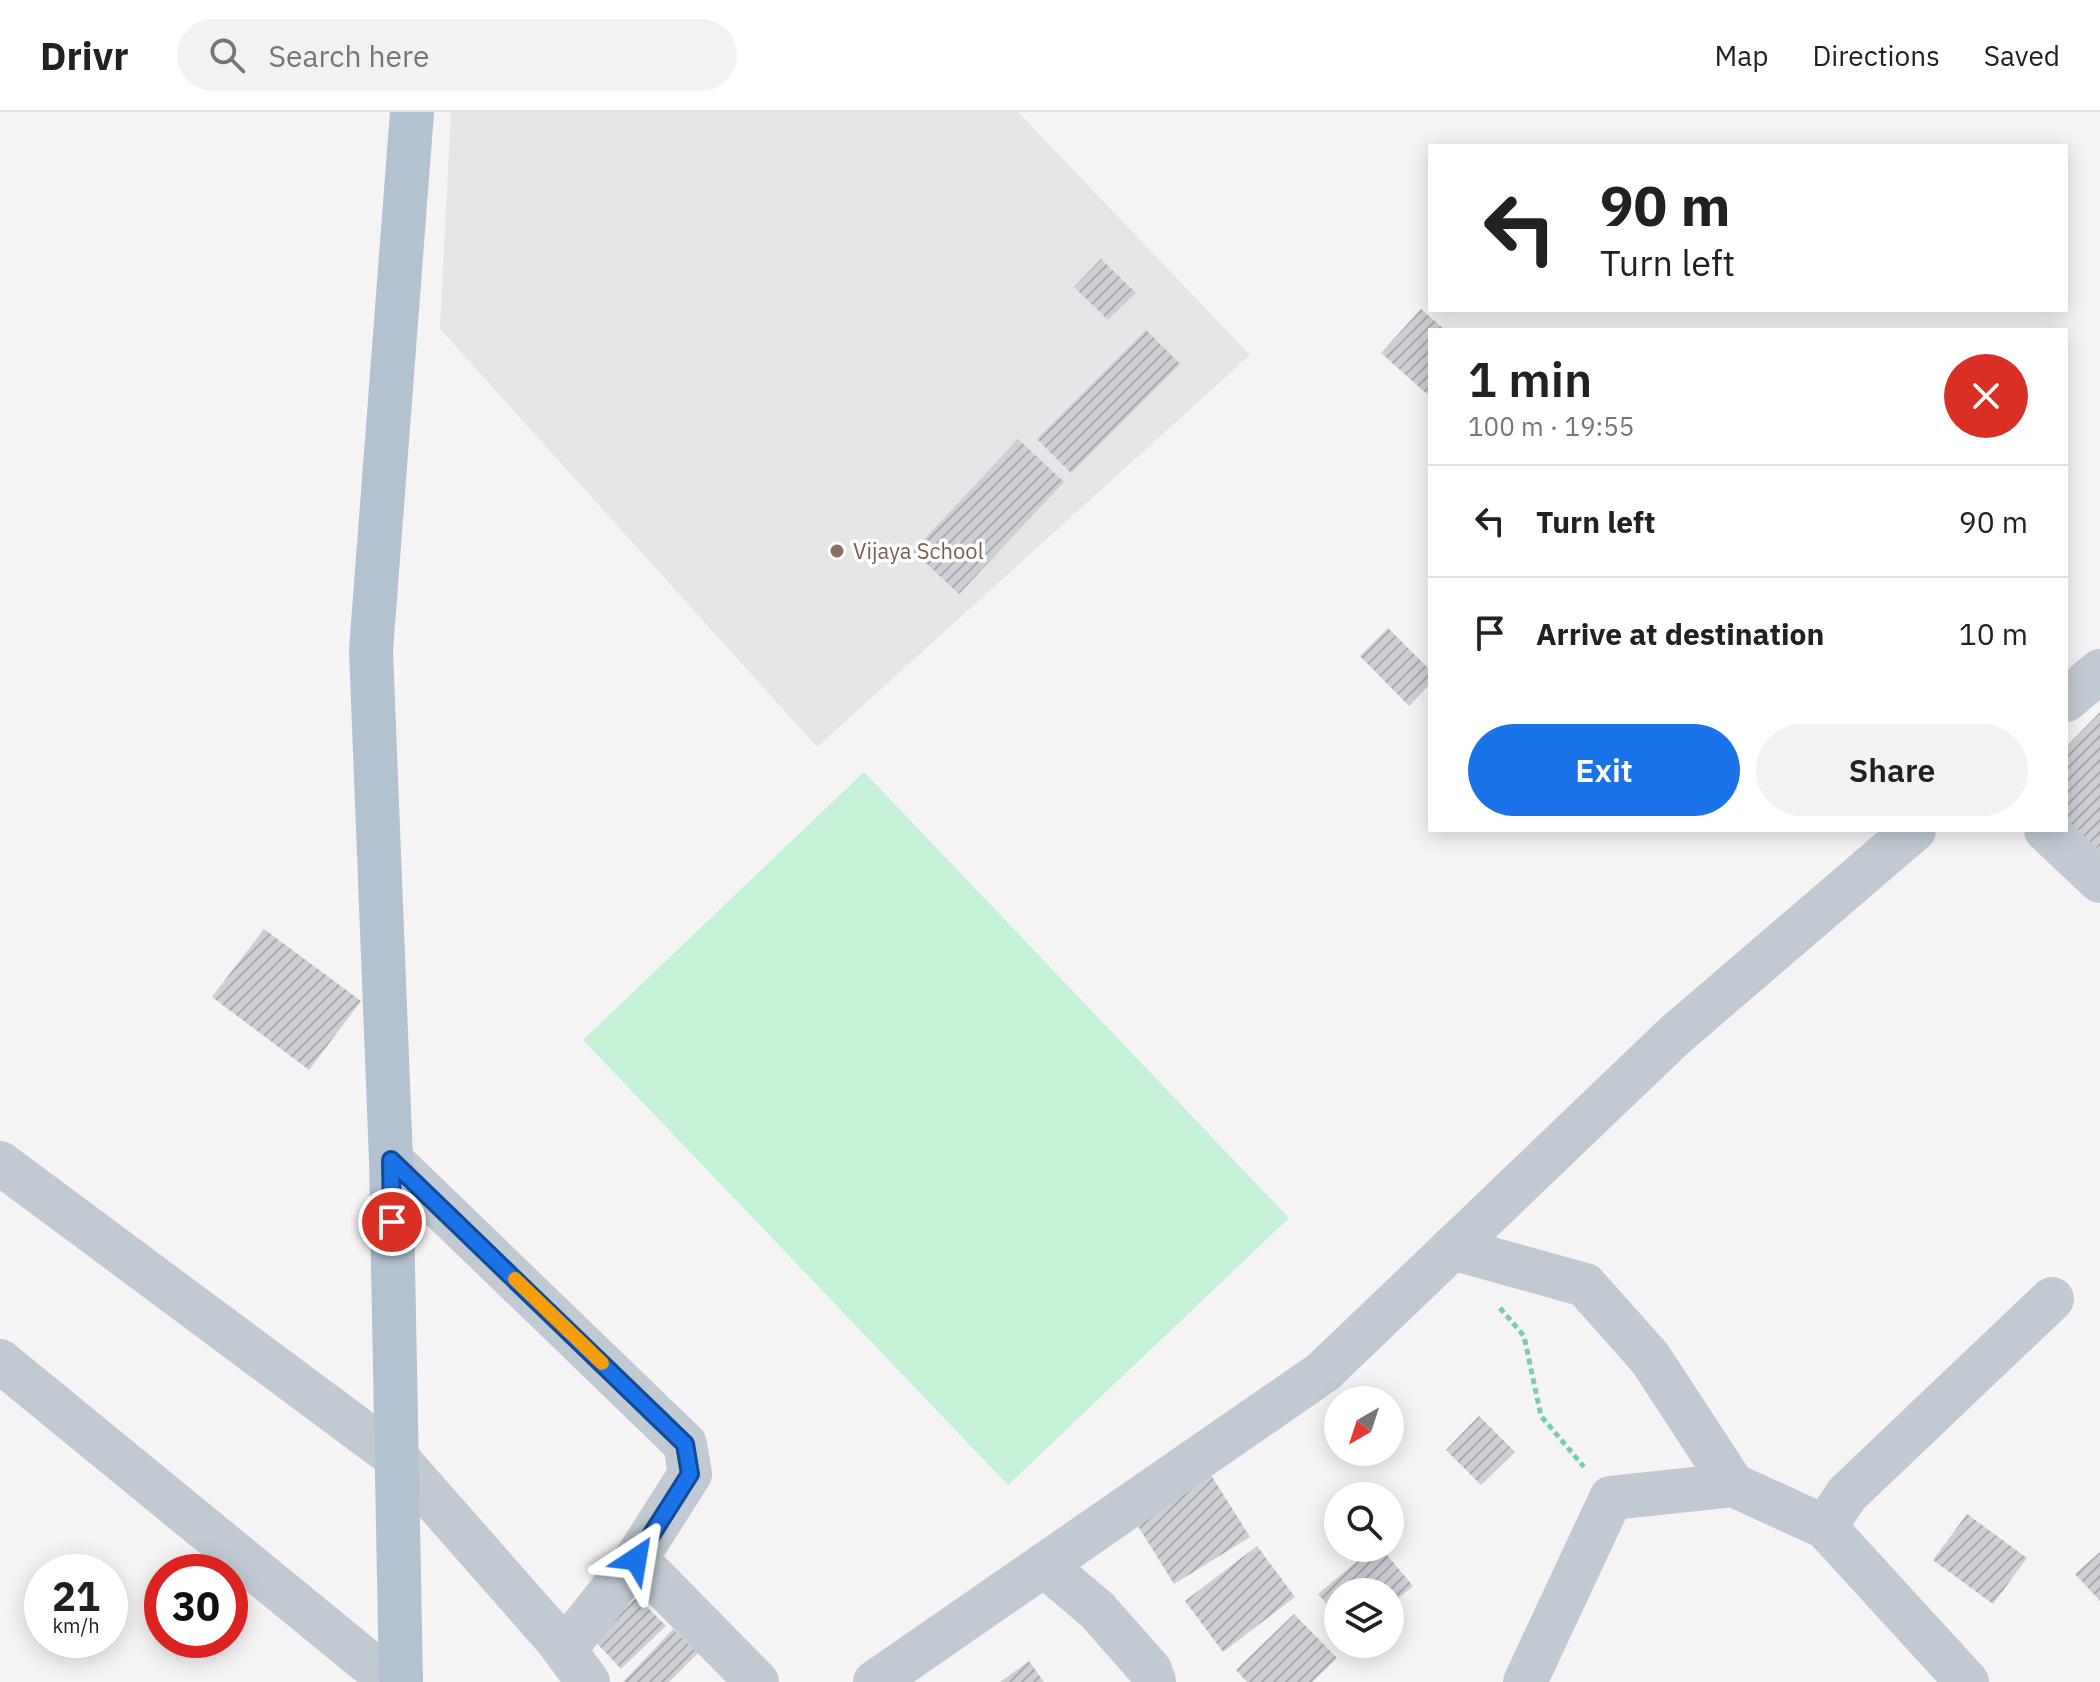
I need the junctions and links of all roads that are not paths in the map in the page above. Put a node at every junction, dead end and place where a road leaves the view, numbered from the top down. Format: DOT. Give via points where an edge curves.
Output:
graph roads {
  1 [pos="412,112"];
  2 [pos="2100,671"];
  3 [pos="2068,698"];
  4 [pos="1912,832"];
  5 [pos="2048,832"];
  6 [pos="2100,881"];
  7 [pos="391,1160"];
  8 [pos="0,1163"];
  9 [pos="1452,1248"];
  10 [pos="2052,1299"];
  11 [pos="0,1361"];
  12 [pos="397,1458"];
  13 [pos="1733,1485"];
  14 [pos="1825,1527"];
  15 [pos="636,1559"];
  16 [pos="1044,1565"];
  17 [pos="558,1641"];
  18 [pos="392,1682"];
  19 [pos="401,1682"];
  20 [pos="588,1682"];
  21 [pos="757,1682"];
  22 [pos="875,1682"];
  23 [pos="1154,1682"];
  24 [pos="1525,1682"];
  25 [pos="1967,1682"];
  1 -- 7 [label="main road" via="371,650"];
  2 -- 3 [label="street"];
  4 -- 9 [label="street" via="1674,1036"];
  5 -- 6 [label="street"];
  7 -- 12 [label="main road"];
  7 -- 15 [label="street" via="685,1444 690,1474"];
  8 -- 12 [label="street"];
  9 -- 13 [label="street" via="1585,1285 1650,1358"];
  9 -- 16 [label="street" via="1323,1372"];
  10 -- 14 [label="street" via="1847,1494"];
  11 -- 18 [label="street"];
  12 -- 17 [label="street"];
  12 -- 19 [label="main road"];
  13 -- 14 [label="street"];
  13 -- 24 [label="street" via="1611,1498"];
  14 -- 25 [label="street"];
  15 -- 17 [label="street" via="565,1649"];
  15 -- 21 [label="street"];
  16 -- 22 [label="street"];
  16 -- 23 [label="street" via="1097,1610 1150,1670"];
  17 -- 20 [label="street"];
}
